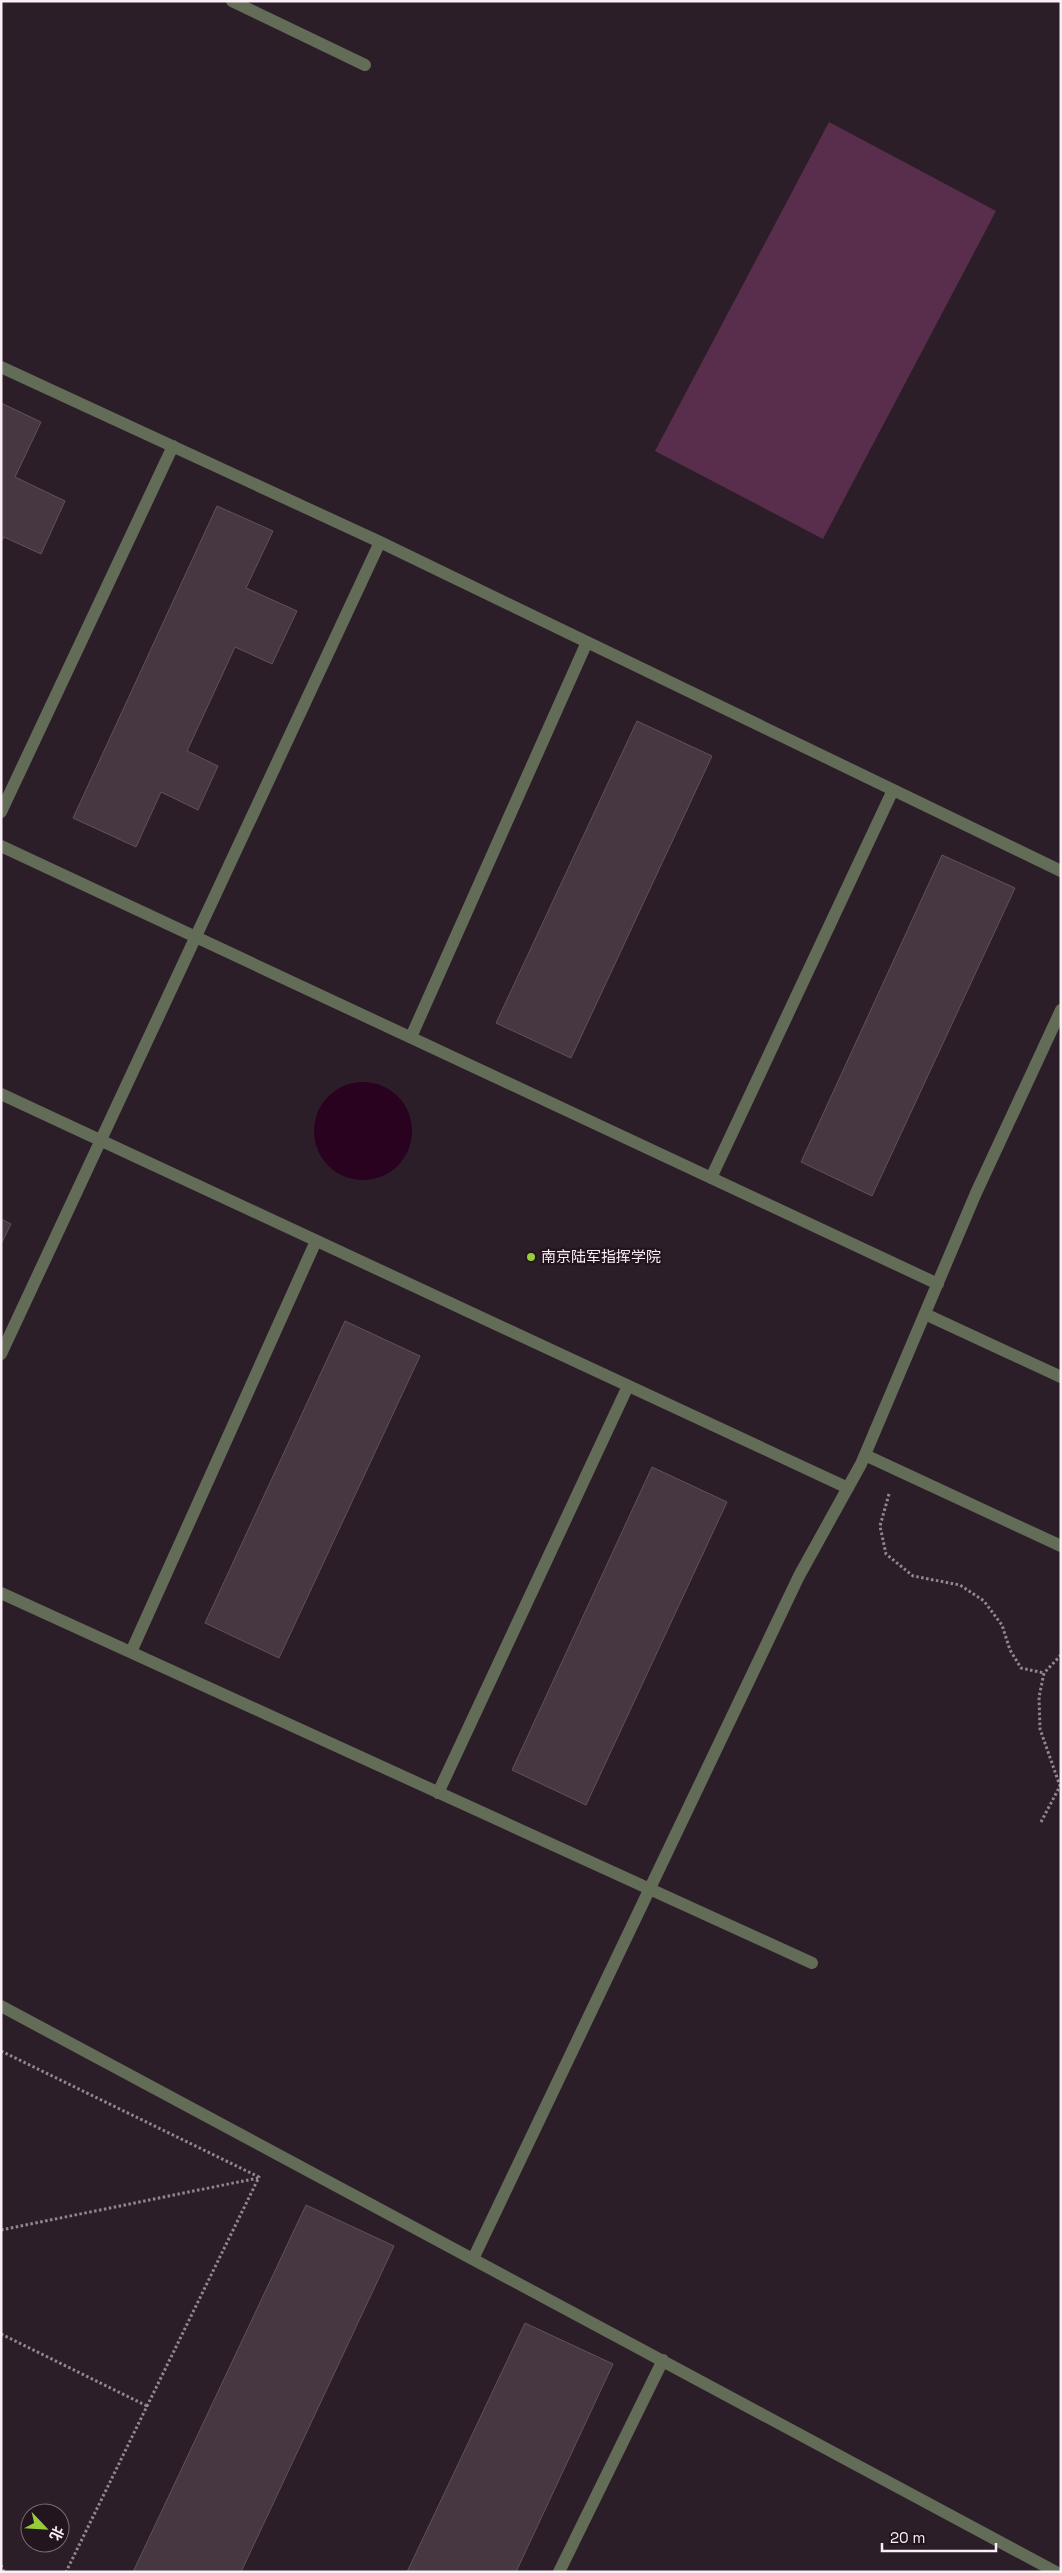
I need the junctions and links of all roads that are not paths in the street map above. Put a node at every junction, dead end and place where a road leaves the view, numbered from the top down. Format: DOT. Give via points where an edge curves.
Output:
graph roads {
  1 [pos="232,1"];
  2 [pos="365,65"];
  3 [pos="1,367"];
  4 [pos="173,446"];
  5 [pos="380,542"];
  6 [pos="587,642"];
  7 [pos="894,790"];
  8 [pos="1,812"];
  9 [pos="1,846"];
  10 [pos="1061,871"];
  11 [pos="195,937"];
  12 [pos="1061,1010"];
  13 [pos="410,1037"];
  14 [pos="1,1094"];
  15 [pos="100,1140"];
  16 [pos="711,1178"];
  17 [pos="316,1241"];
  18 [pos="938,1284"];
  19 [pos="925,1314"];
  20 [pos="1,1354"];
  21 [pos="1061,1377"];
  22 [pos="628,1386"];
  23 [pos="865,1455"];
  24 [pos="848,1488"];
  25 [pos="1061,1546"];
  26 [pos="1,1593"];
  27 [pos="131,1652"];
  28 [pos="438,1793"];
  29 [pos="649,1890"];
  30 [pos="812,1963"];
  31 [pos="1,2006"];
  32 [pos="473,2259"];
  33 [pos="663,2360"];
  34 [pos="559,2572"];
  35 [pos="1056,2572"];
  1 -- 2 [label="lane"];
  3 -- 4 [label="lane"];
  4 -- 5 [label="lane"];
  4 -- 8 [label="lane"];
  5 -- 6 [label="lane"];
  5 -- 11 [label="lane"];
  6 -- 7 [label="lane"];
  6 -- 13 [label="lane"];
  7 -- 10 [label="lane"];
  7 -- 16 [label="lane"];
  9 -- 11 [label="lane"];
  11 -- 13 [label="lane"];
  11 -- 15 [label="lane"];
  12 -- 18 [label="lane" via="976,1193"];
  13 -- 16 [label="lane"];
  14 -- 15 [label="lane"];
  15 -- 17 [label="lane"];
  15 -- 20 [label="lane"];
  16 -- 18 [label="lane"];
  17 -- 22 [label="lane"];
  17 -- 27 [label="lane"];
  18 -- 19 [label="lane"];
  19 -- 21 [label="lane"];
  19 -- 23 [label="lane"];
  22 -- 24 [label="lane"];
  22 -- 28 [label="lane"];
  23 -- 24 [label="lane"];
  23 -- 25 [label="lane"];
  24 -- 29 [label="lane" via="799,1576"];
  26 -- 27 [label="lane"];
  27 -- 28 [label="lane"];
  28 -- 29 [label="lane"];
  29 -- 30 [label="lane"];
  29 -- 32 [label="lane"];
  31 -- 32 [label="lane"];
  32 -- 33 [label="lane"];
  33 -- 34 [label="lane"];
  33 -- 35 [label="lane"];
}
